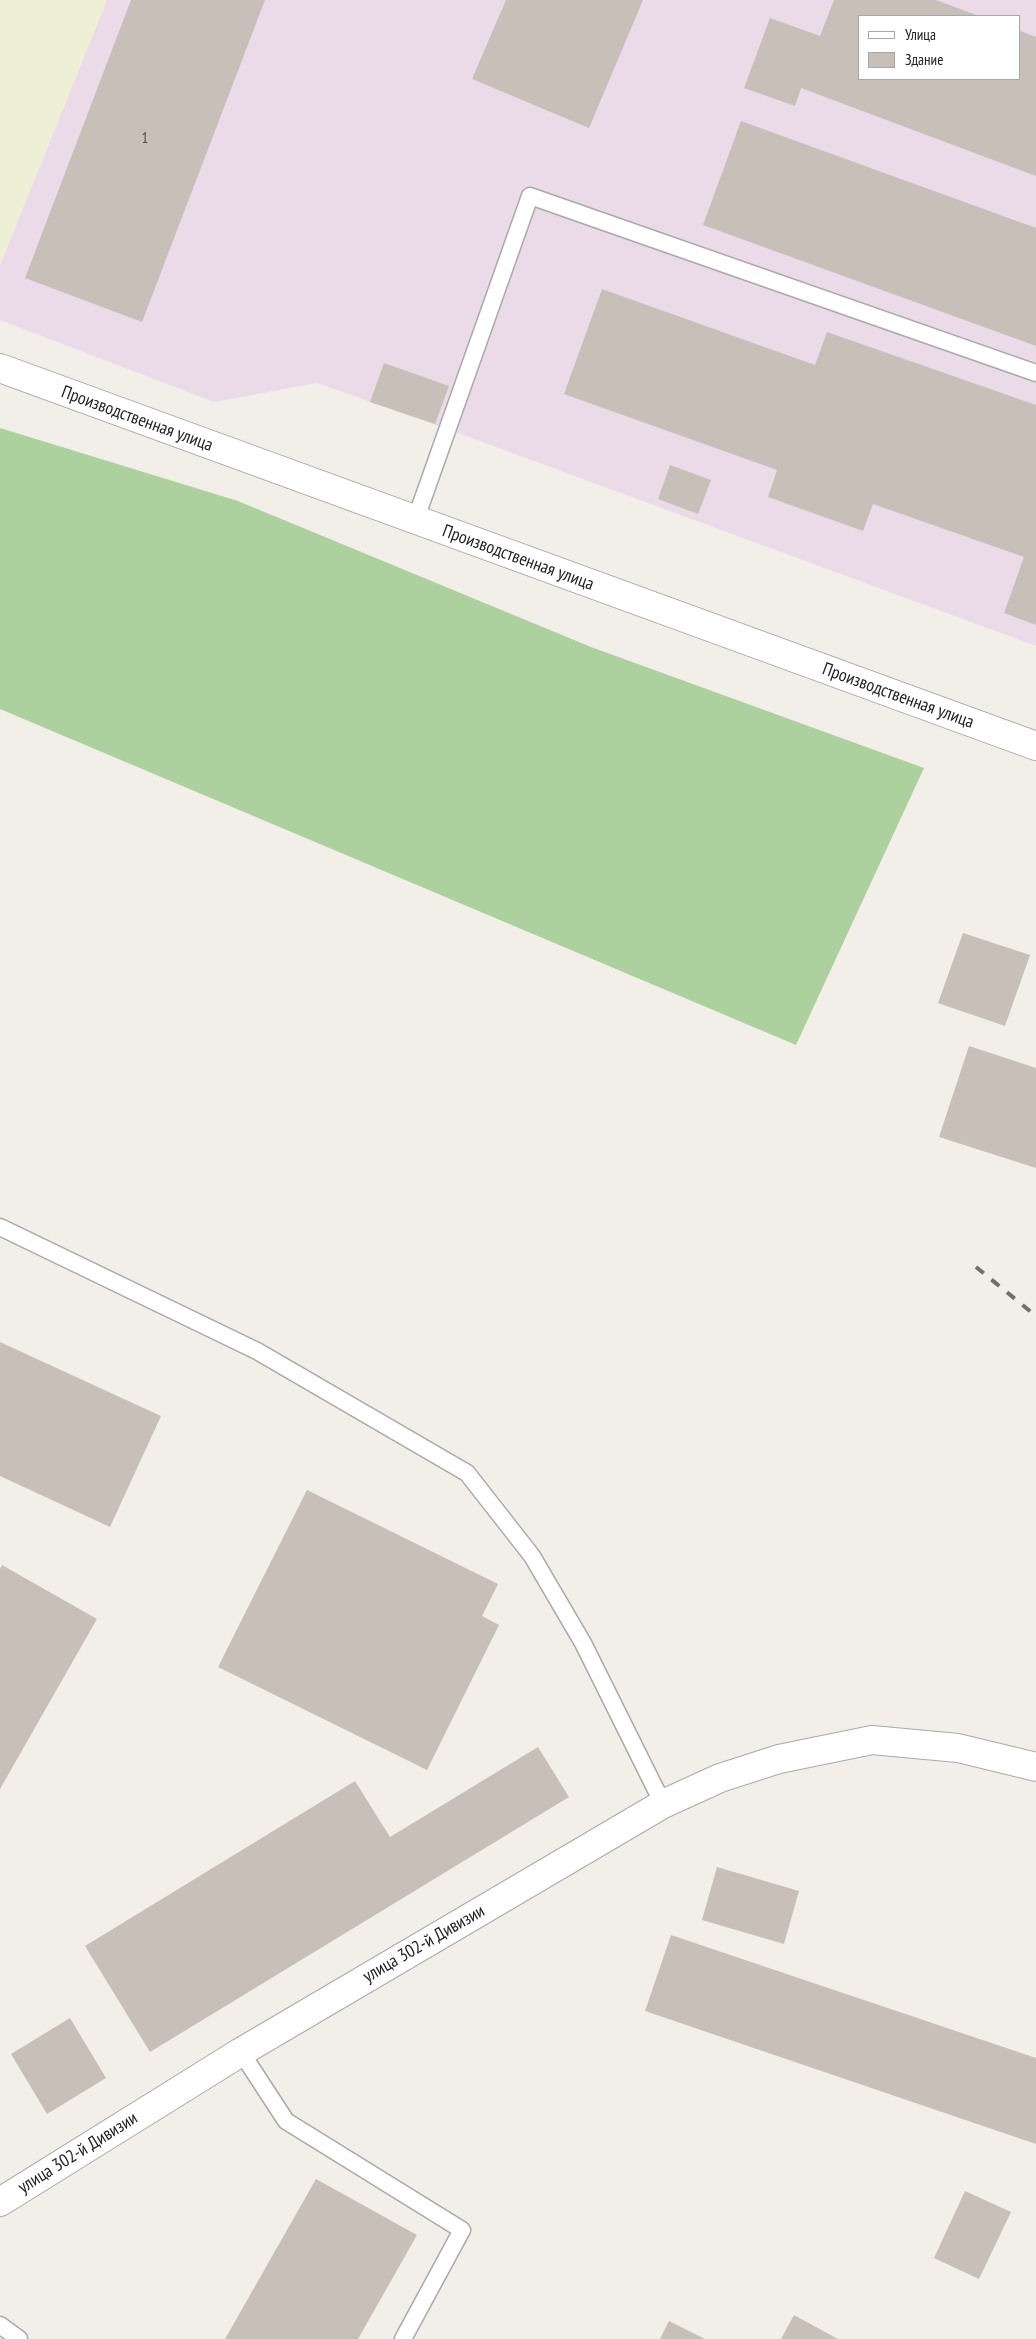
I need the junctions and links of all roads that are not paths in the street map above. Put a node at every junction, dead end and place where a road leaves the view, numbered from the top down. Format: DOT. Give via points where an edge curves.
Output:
graph roads {
  1 [pos="0,368"];
  2 [pos="1036,373"];
  3 [pos="415,521"];
  4 [pos="1036,746"];
  5 [pos="0,1226"];
  6 [pos="1036,1767"];
  7 [pos="662,1804"];
  8 [pos="241,2052"];
  9 [pos="0,2202"];
  10 [pos="0,2325"];
  11 [pos="18,2339"];
  12 [pos="402,2339"];
  1 -- 3 [label="street, Производственная улица"];
  2 -- 3 [label="lane" via="530,196"];
  3 -- 4 [label="street, Производственная улица"];
  5 -- 7 [label="lane" via="257,1351 467,1473 532,1556 584,1643"];
  6 -- 7 [label="street, улица 302-й Дивизии" via="958,1748 872,1740 779,1758 720,1778"];
  7 -- 8 [label="street, улица 302-й Дивизии"];
  8 -- 9 [label="street, улица 302-й Дивизии"];
  8 -- 12 [label="lane" via="286,2121 462,2230"];
  10 -- 11 [label="lane"];
}
